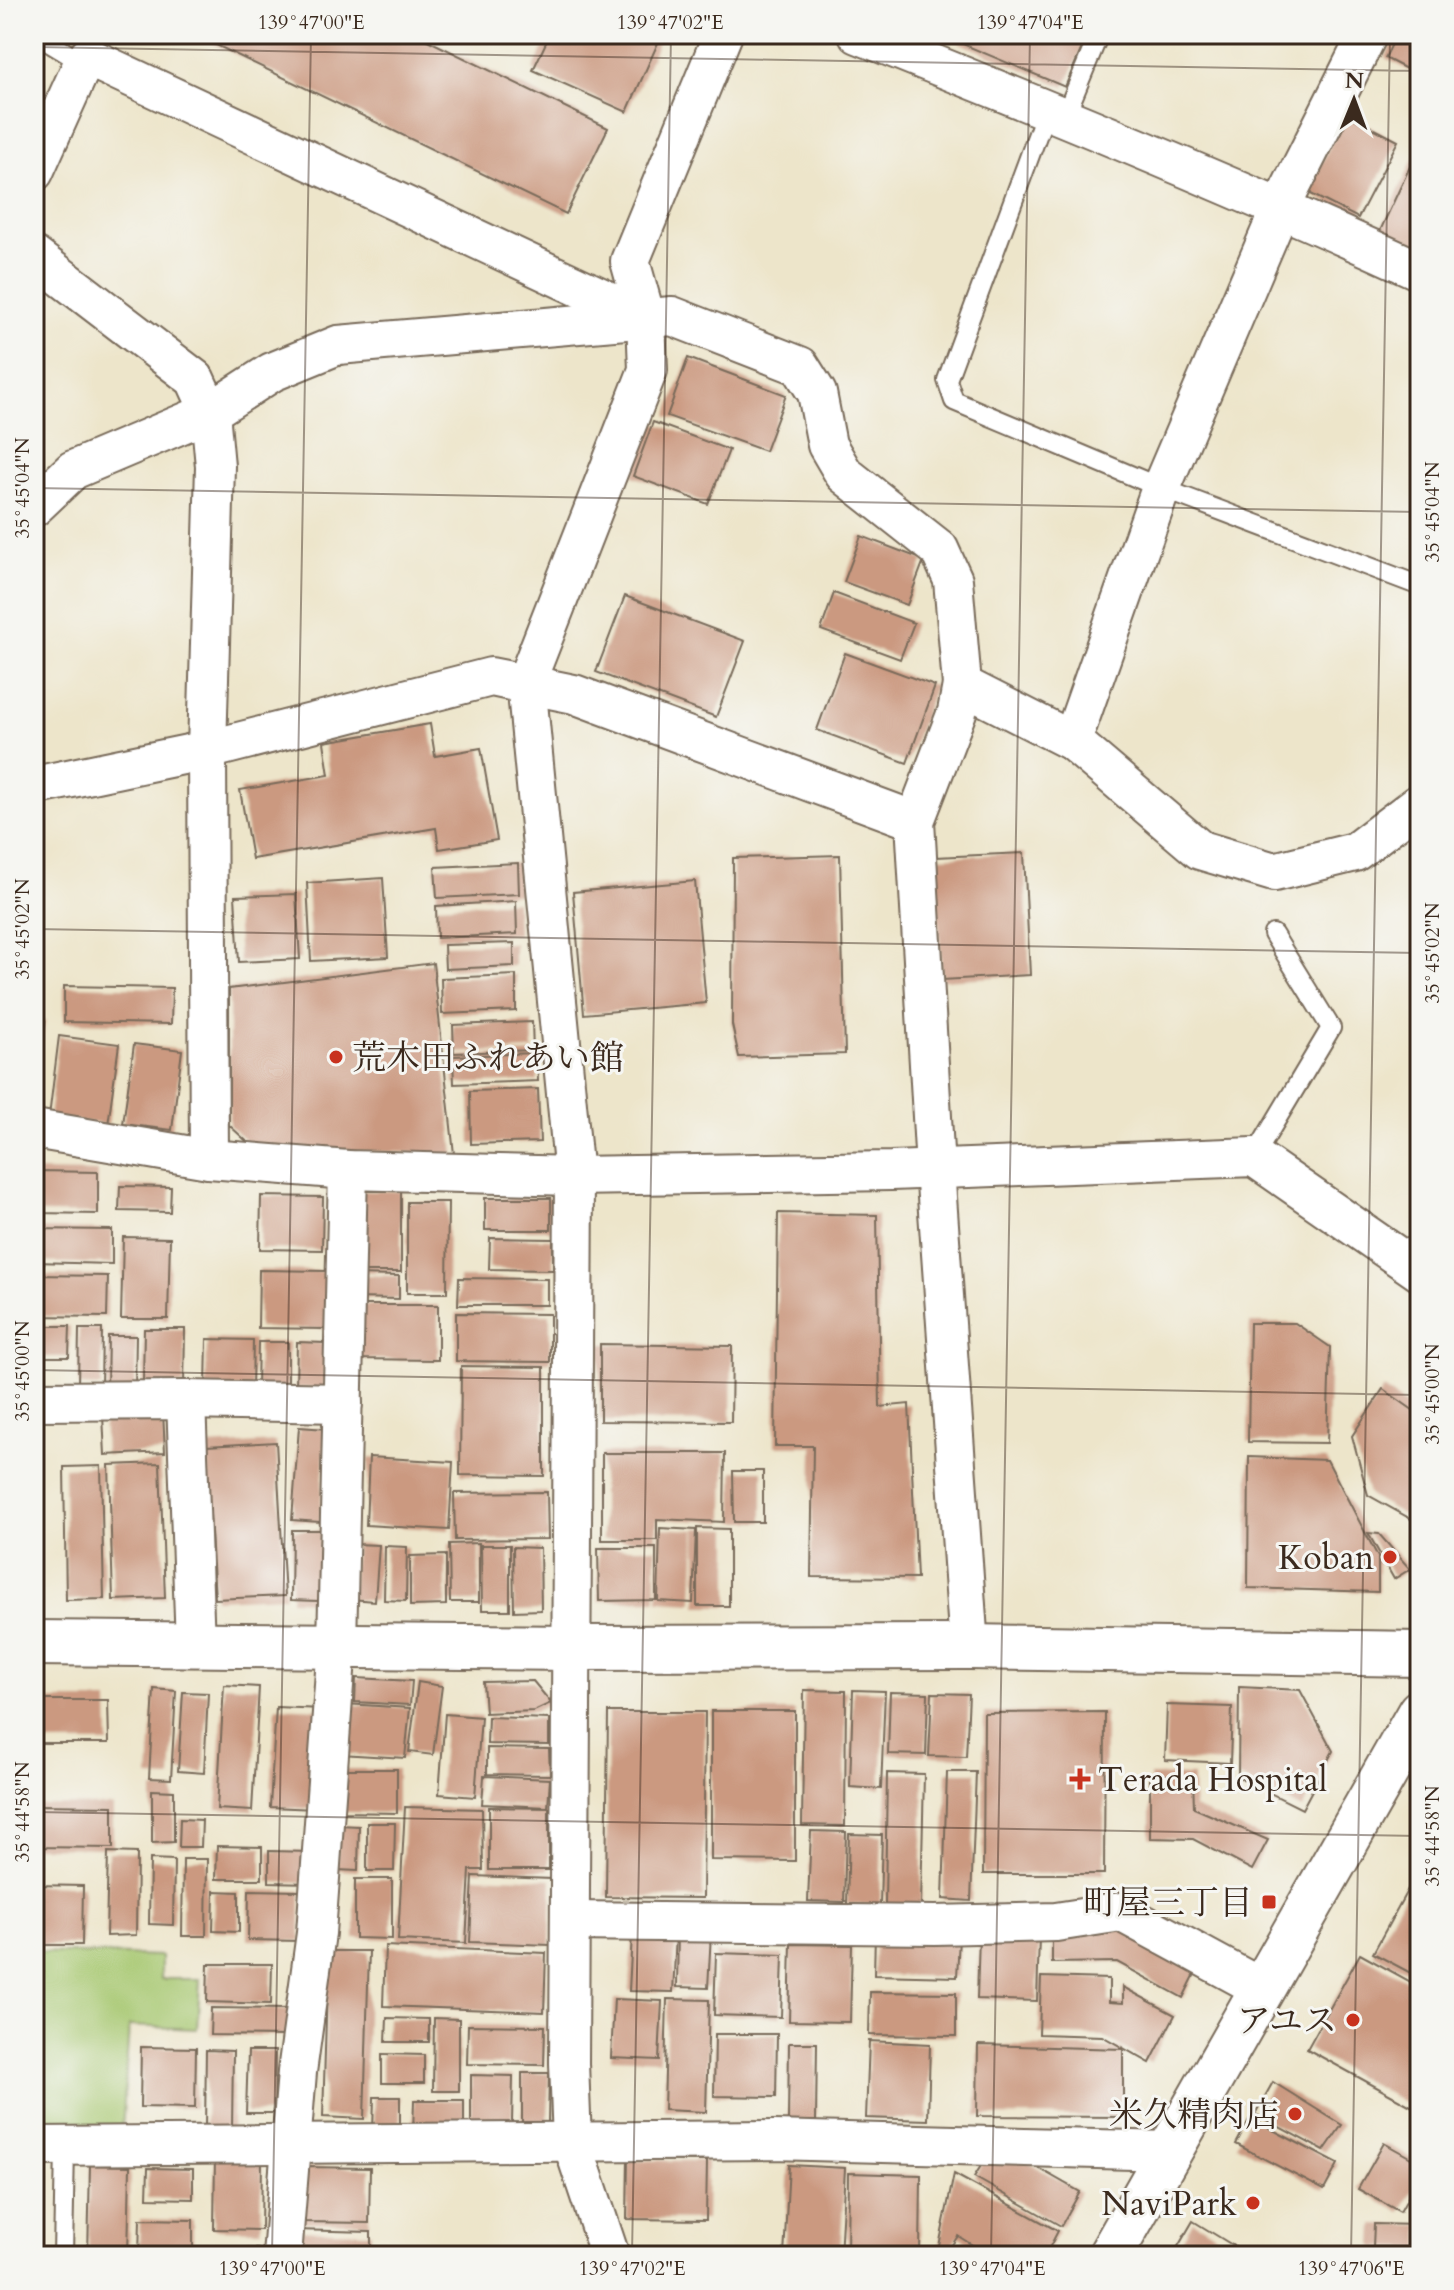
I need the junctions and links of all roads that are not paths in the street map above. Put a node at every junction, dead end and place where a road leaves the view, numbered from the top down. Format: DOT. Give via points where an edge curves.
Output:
graph roads {
  1 [pos="35,34"];
  2 [pos="723,34"];
  3 [pos="858,34"];
  4 [pos="1099,34"];
  5 [pos="1368,34"];
  6 [pos="83,63"];
  7 [pos="1056,112"];
  8 [pos="34,172"];
  9 [pos="1281,207"];
  10 [pos="34,256"];
  11 [pos="1420,271"];
  12 [pos="646,318"];
  13 [pos="210,412"];
  14 [pos="1161,488"];
  15 [pos="34,507"];
  16 [pos="1420,586"];
  17 [pos="526,682"];
  18 [pos="962,685"];
  19 [pos="1072,741"];
  20 [pos="207,750"];
  21 [pos="34,786"];
  22 [pos="1420,806"];
  23 [pos="915,821"];
  24 [pos="1273,934"];
  25 [pos="34,1129"];
  26 [pos="1254,1157"];
  27 [pos="209,1159"];
  28 [pos="935,1169"];
  29 [pos="348,1170"];
  30 [pos="574,1176"];
  31 [pos="1420,1272"];
  32 [pos="186,1400"];
  33 [pos="34,1401"];
  34 [pos="343,1403"];
  35 [pos="34,1643"];
  36 [pos="195,1644"];
  37 [pos="337,1644"];
  38 [pos="969,1647"];
  39 [pos="571,1648"];
  40 [pos="1420,1654"];
  41 [pos="1420,1712"];
  42 [pos="570,1921"];
  43 [pos="1263,1989"];
  44 [pos="572,2142"];
  45 [pos="291,2144"];
  46 [pos="49,2146"];
  47 [pos="1169,2151"];
  48 [pos="63,2256"];
  49 [pos="282,2256"];
  50 [pos="610,2256"];
  51 [pos="1110,2256"];
  1 -- 6 [label="lane"];
  2 -- 12 [label="street" via="630,261"];
  3 -- 7 [label="street"];
  4 -- 7 [label="lane"];
  5 -- 9 [label="street"];
  6 -- 8 [label="street"];
  6 -- 12 [label="street" via="88,57"];
  7 -- 9 [label="street"];
  7 -- 14 [label="lane" via="947,380 954,401"];
  9 -- 11 [label="street"];
  9 -- 14 [label="street"];
  10 -- 13 [label="street" via="195,379"];
  12 -- 13 [label="street" via="338,345 272,372"];
  12 -- 17 [label="street" via="648,370"];
  12 -- 18 [label="street" via="672,316 800,366 817,393 827,445 844,474 939,549 953,580"];
  13 -- 15 [label="street" via="73,470"];
  13 -- 20 [label="street" via="215,466"];
  14 -- 16 [label="lane"];
  14 -- 19 [label="street"];
  17 -- 20 [label="street" via="491,677"];
  17 -- 23 [label="street" via="574,694"];
  17 -- 30 [label="street"];
  18 -- 19 [label="street"];
  18 -- 23 [label="street" via="957,712"];
  19 -- 22 [label="street" via="1200,850 1274,872 1355,852"];
  20 -- 21 [label="street"];
  20 -- 27 [label="street"];
  23 -- 28 [label="street"];
  24 -- 26 [label="lane" via="1331,1028"];
  25 -- 27 [label="street"];
  26 -- 28 [label="street"];
  26 -- 31 [label="street"];
  27 -- 29 [label="street"];
  28 -- 30 [label="street"];
  28 -- 38 [label="street"];
  29 -- 30 [label="street"];
  29 -- 34 [label="street"];
  30 -- 39 [label="street"];
  32 -- 33 [label="street"];
  32 -- 34 [label="street"];
  32 -- 36 [label="street"];
  34 -- 37 [label="street"];
  35 -- 36 [label="street"];
  36 -- 37 [label="street"];
  37 -- 39 [label="street"];
  37 -- 45 [label="street" via="316,1933"];
  38 -- 39 [label="street"];
  38 -- 40 [label="street"];
  39 -- 42 [label="street"];
  41 -- 43 [label="street"];
  42 -- 43 [label="street" via="935,1925 1056,1922 1121,1912"];
  42 -- 44 [label="street"];
  43 -- 47 [label="street"];
  44 -- 45 [label="street"];
  44 -- 47 [label="street" via="774,2140"];
  44 -- 50 [label="street"];
  45 -- 46 [label="street"];
  45 -- 49 [label="street"];
  46 -- 48 [label="lane"];
  47 -- 51 [label="street"];
}
